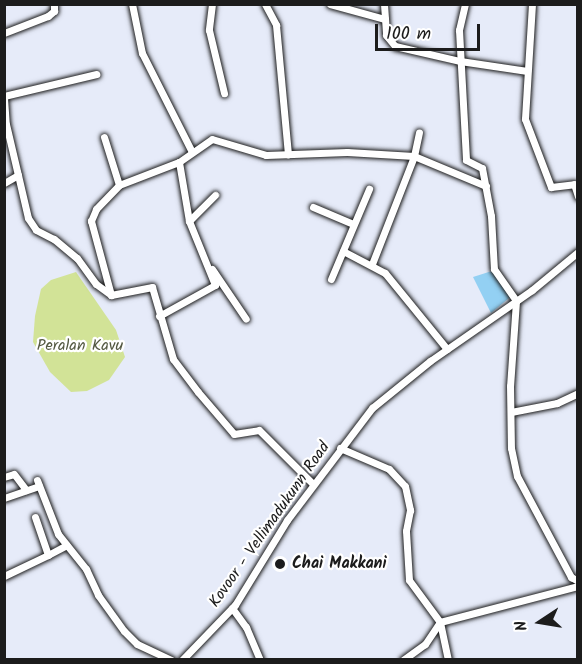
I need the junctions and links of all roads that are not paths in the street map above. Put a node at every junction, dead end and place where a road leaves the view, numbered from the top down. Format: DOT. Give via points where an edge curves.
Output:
graph roads {
  1 [pos="54,4"];
  2 [pos="132,4"];
  3 [pos="212,4"];
  4 [pos="277,4"];
  5 [pos="330,4"];
  6 [pos="384,4"];
  7 [pos="465,4"];
  8 [pos="532,4"];
  9 [pos="267,6"];
  10 [pos="353,8"];
  11 [pos="385,19"];
  12 [pos="4,33"];
  13 [pos="460,61"];
  14 [pos="527,71"];
  15 [pos="96,74"];
  16 [pos="224,93"];
  17 [pos="4,97"];
  18 [pos="419,134"];
  19 [pos="104,137"];
  20 [pos="192,152"];
  21 [pos="288,154"];
  22 [pos="414,156"];
  23 [pos="179,162"];
  24 [pos="18,175"];
  25 [pos="4,183"];
  26 [pos="119,185"];
  27 [pos="486,186"];
  28 [pos="369,189"];
  29 [pos="215,195"];
  30 [pos="578,196"];
  31 [pos="312,207"];
  32 [pos="189,221"];
  33 [pos="353,224"];
  34 [pos="343,251"];
  35 [pos="578,252"];
  36 [pos="207,262"];
  37 [pos="372,264"];
  38 [pos="331,279"];
  39 [pos="111,295"];
  40 [pos="516,301"];
  41 [pos="159,316"];
  42 [pos="246,319"];
  43 [pos="447,349"];
  44 [pos="578,393"];
  45 [pos="511,412"];
  46 [pos="340,448"];
  47 [pos="4,477"];
  48 [pos="313,484"];
  49 [pos="26,490"];
  50 [pos="4,498"];
  51 [pos="35,517"];
  52 [pos="68,545"];
  53 [pos="48,555"];
  54 [pos="4,576"];
  55 [pos="578,581"];
  56 [pos="578,586"];
  57 [pos="232,608"];
  58 [pos="440,622"];
  59 [pos="172,660"];
  60 [pos="182,660"];
  61 [pos="260,660"];
  62 [pos="403,660"];
  63 [pos="448,660"];
  1 -- 12 [label="street" via="54,11 48,16"];
  2 -- 20 [label="street" via="142,53"];
  3 -- 16 [label="street" via="209,30"];
  4 -- 9 [label="street"];
  5 -- 10 [label="street"];
  6 -- 11 [label="street"];
  7 -- 13 [label="street" via="459,30"];
  8 -- 14 [label="street"];
  9 -- 21 [label="street" via="276,25"];
  10 -- 11 [label="street"];
  11 -- 13 [label="street" via="386,35 395,46"];
  13 -- 14 [label="street"];
  13 -- 27 [label="street" via="466,160 480,165"];
  14 -- 30 [label="street" via="525,119 551,187 574,184"];
  15 -- 17 [label="street"];
  17 -- 24 [label="street"];
  18 -- 22 [label="street"];
  19 -- 26 [label="street"];
  20 -- 21 [label="street" via="212,139 266,155"];
  20 -- 23 [label="street"];
  21 -- 22 [label="street"];
  22 -- 27 [label="street"];
  22 -- 37 [label="street"];
  23 -- 26 [label="street"];
  23 -- 32 [label="street"];
  24 -- 25 [label="street"];
  24 -- 39 [label="street" via="31,224 77,258 96,284"];
  26 -- 39 [label="street" via="96,209 91,221"];
  27 -- 40 [label="street" via="494,269"];
  28 -- 33 [label="street"];
  29 -- 32 [label="street"];
  31 -- 33 [label="street"];
  32 -- 36 [label="street"];
  33 -- 34 [label="street"];
  34 -- 37 [label="street"];
  34 -- 38 [label="street"];
  35 -- 40 [label="street, Kovoor - Vellimadukunn Road"];
  36 -- 41 [label="street" via="215,285"];
  36 -- 42 [label="street"];
  37 -- 43 [label="street" via="385,273"];
  39 -- 41 [label="street" via="152,287"];
  40 -- 43 [label="street, Kovoor - Vellimadukunn Road"];
  40 -- 45 [label="street"];
  41 -- 48 [label="street" via="173,359 234,434 259,430"];
  43 -- 46 [label="street, Kovoor - Vellimadukunn Road" via="377,402"];
  44 -- 45 [label="street" via="557,403"];
  45 -- 55 [label="street" via="511,448 517,476 572,578"];
  46 -- 48 [label="street, Kovoor - Vellimadukunn Road"];
  46 -- 58 [label="street" via="389,469 405,486 410,510 406,531 409,580"];
  47 -- 49 [label="street" via="14,474"];
  48 -- 57 [label="street, Kovoor - Vellimadukunn Road"];
  49 -- 50 [label="street"];
  49 -- 52 [label="street" via="38,483 58,534"];
  51 -- 53 [label="street"];
  52 -- 53 [label="street"];
  52 -- 59 [label="street" via="124,631 137,644"];
  53 -- 54 [label="street"];
  56 -- 58 [label="street"];
  57 -- 60 [label="street, Kovoor - Vellimadukunn Road"];
  57 -- 61 [label="street" via="246,627"];
  58 -- 62 [label="street" via="425,644"];
  58 -- 63 [label="street"];
}
